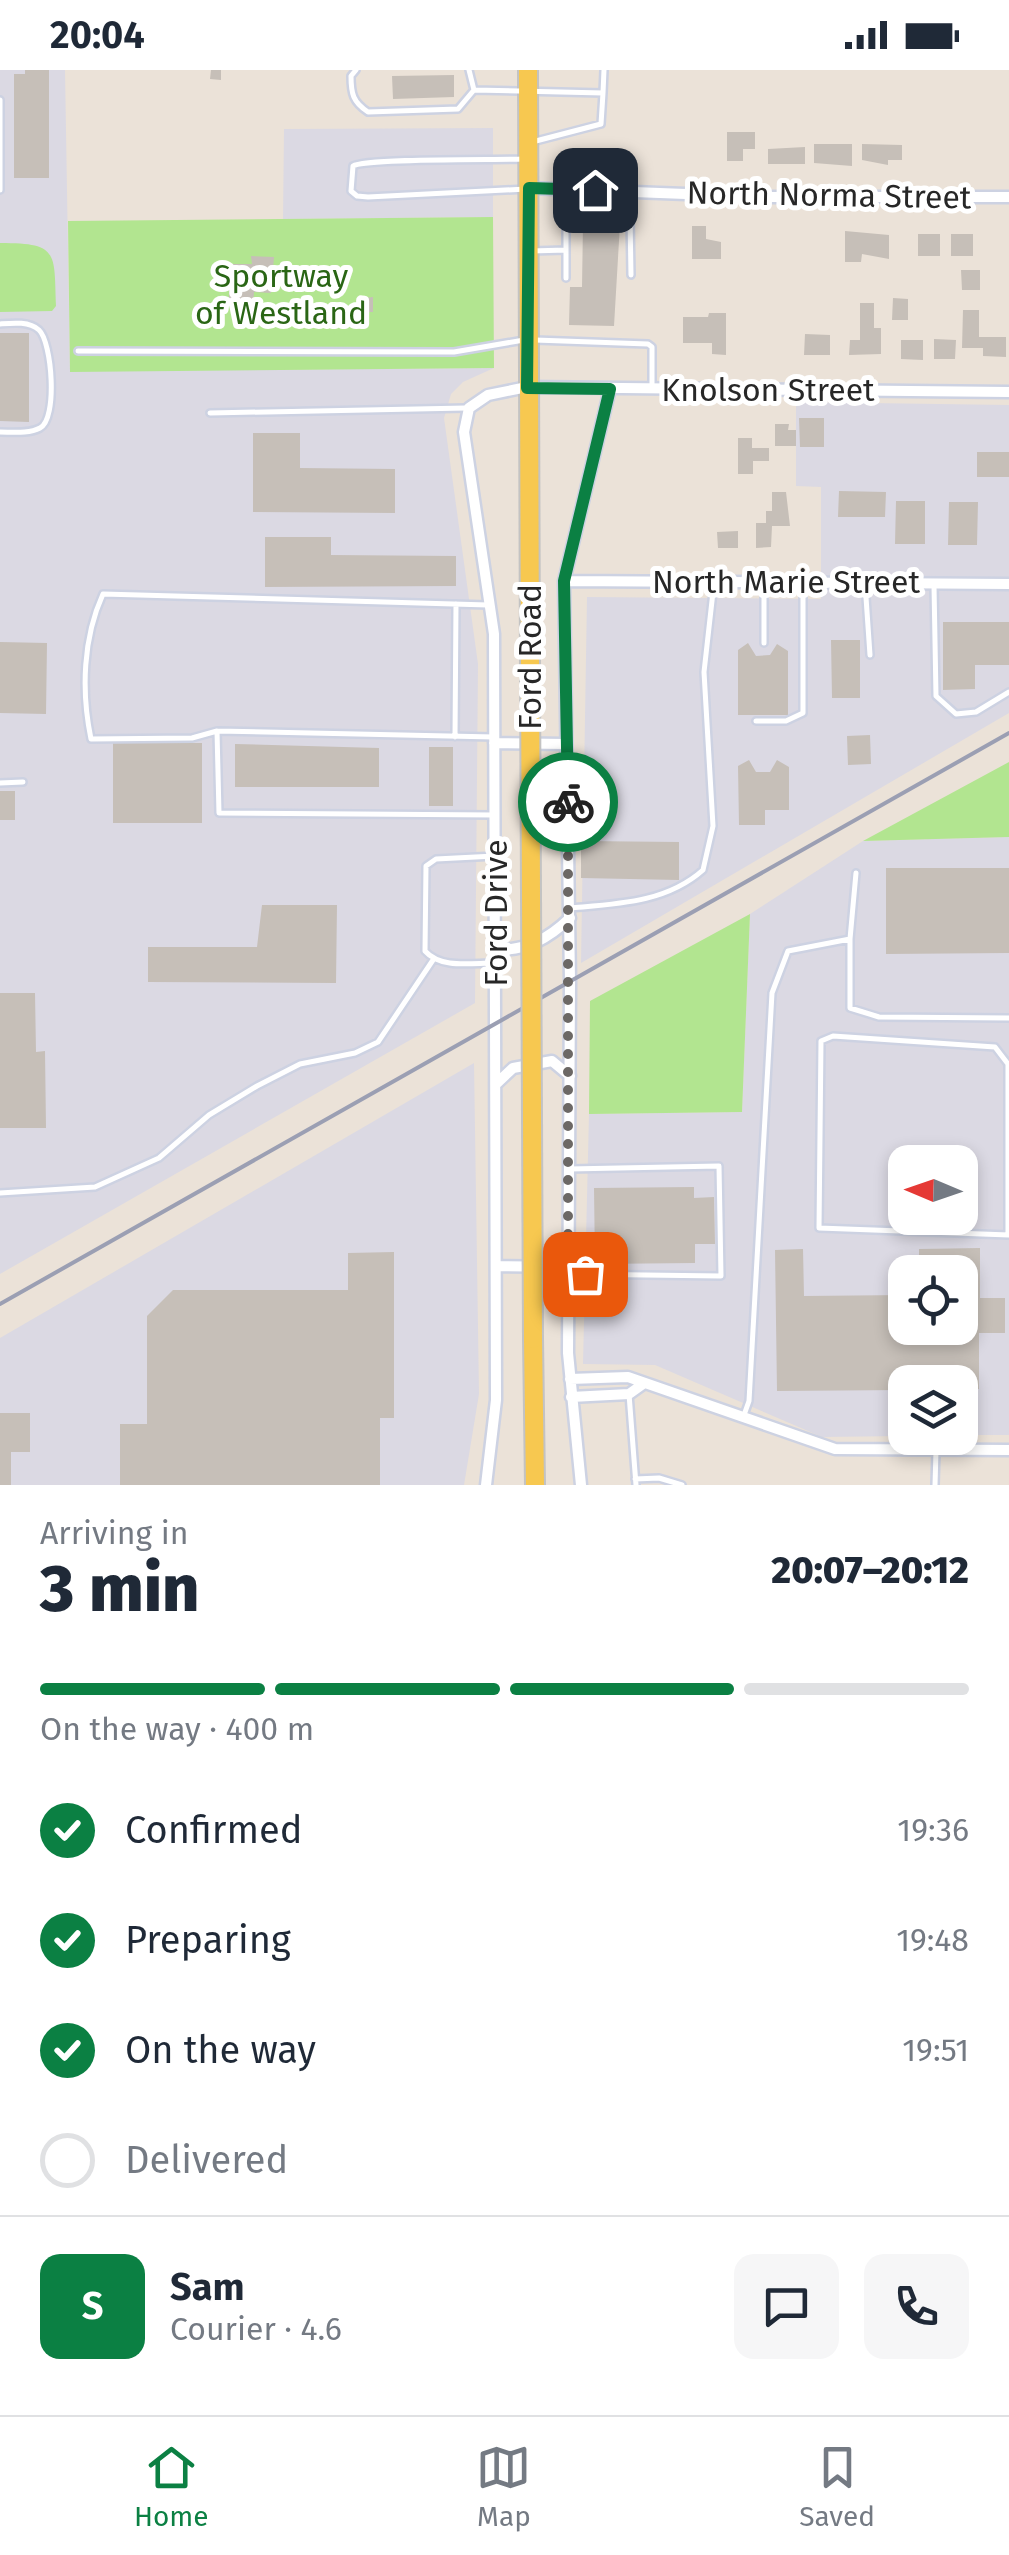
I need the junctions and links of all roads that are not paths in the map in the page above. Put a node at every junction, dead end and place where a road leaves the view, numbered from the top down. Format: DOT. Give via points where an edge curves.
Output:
graph roads {
  1 [pos="356,70"];
  2 [pos="469,70"];
  3 [pos="528,70"];
  4 [pos="604,70"];
  5 [pos="474,90"];
  6 [pos="528,90"];
  7 [pos="603,93"];
  8 [pos="0,100"];
  9 [pos="529,151"];
  10 [pos="529,188"];
  11 [pos="0,190"];
  12 [pos="630,192"];
  13 [pos="1009,197"];
  14 [pos="630,216"];
  15 [pos="566,250"];
  16 [pos="528,251"];
  17 [pos="631,275"];
  18 [pos="566,278"];
  19 [pos="0,324"];
  20 [pos="528,340"];
  21 [pos="78,351"];
  22 [pos="527,388"];
  23 [pos="610,389"];
  24 [pos="652,389"];
  25 [pos="1009,392"];
  26 [pos="469,408"];
  27 [pos="210,413"];
  28 [pos="0,432"];
  29 [pos="714,580"];
  30 [pos="564,581"];
  31 [pos="764,581"];
  32 [pos="802,581"];
  33 [pos="865,583"];
  34 [pos="934,583"];
  35 [pos="1009,584"];
  36 [pos="456,604"];
  37 [pos="489,604"];
  38 [pos="764,643"];
  39 [pos="870,655"];
  40 [pos="1009,692"];
  41 [pos="756,721"];
  42 [pos="217,731"];
  43 [pos="456,737"];
  44 [pos="494,740"];
  45 [pos="565,744"];
  46 [pos="24,782"];
  47 [pos="0,783"];
  48 [pos="496,815"];
  49 [pos="496,856"];
  50 [pos="856,873"];
  51 [pos="570,913"];
  52 [pos="850,939"];
  53 [pos="496,950"];
  54 [pos="432,960"];
  55 [pos="496,964"];
  56 [pos="1009,1018"];
  57 [pos="570,1076"];
  58 [pos="496,1084"];
  59 [pos="569,1169"];
  60 [pos="0,1194"];
  61 [pos="1009,1235"];
  62 [pos="497,1266"];
  63 [pos="568,1270"];
  64 [pos="570,1379"];
  65 [pos="643,1384"];
  66 [pos="629,1394"];
  67 [pos="570,1397"];
  68 [pos="742,1418"];
  69 [pos="888,1449"];
  70 [pos="978,1450"];
  71 [pos="1009,1450"];
  72 [pos="936,1455"];
  73 [pos="636,1482"];
  74 [pos="486,1485"];
  75 [pos="535,1485"];
  76 [pos="580,1485"];
  77 [pos="682,1485"];
  78 [pos="935,1485"];
  1 -- 5 [label="lane" via="351,93 368,112 458,109"];
  2 -- 5 [label="lane"];
  3 -- 6 [label="main road, Ford Road"];
  4 -- 7 [label="lane"];
  5 -- 6 [label="lane"];
  6 -- 7 [label="lane"];
  6 -- 9 [label="main road, Ford Road"];
  7 -- 9 [label="lane" via="601,124"];
  8 -- 11 [label="lane"];
  9 -- 10 [label="main road, Ford Road"];
  9 -- 10 [label="lane" via="398,164 371,159 353,166 351,190 368,197"];
  10 -- 12 [label="street, North Norma Street"];
  10 -- 16 [label="main road, Ford Road"];
  12 -- 13 [label="street, North Norma Street"];
  12 -- 14 [label="lane"];
  14 -- 15 [label="lane" via="566,216"];
  14 -- 17 [label="lane"];
  15 -- 16 [label="lane"];
  15 -- 18 [label="lane"];
  16 -- 20 [label="main road, Ford Road"];
  19 -- 28 [label="lane" via="42,332 50,403 40,428"];
  20 -- 21 [label="lane" via="454,352"];
  20 -- 22 [label="main road, Ford Road"];
  20 -- 24 [label="lane" via="648,344"];
  22 -- 23 [label="street, Knolson Street"];
  22 -- 26 [label="street" via="488,395"];
  22 -- 75 [label="main road, Ford Road, bridge"];
  23 -- 24 [label="street, Knolson Street"];
  23 -- 30 [label="street"];
  24 -- 25 [label="street, Knolson Street"];
  26 -- 27 [label="lane"];
  26 -- 37 [label="street, Ford Drive" via="464,432"];
  29 -- 30 [label="street, North Marie Street"];
  29 -- 31 [label="street, North Marie Street"];
  29 -- 51 [label="lane" via="704,672 713,826 703,870 665,893"];
  30 -- 45 [label="street"];
  31 -- 32 [label="street, North Marie Street"];
  31 -- 38 [label="lane"];
  32 -- 33 [label="street, North Marie Street"];
  32 -- 41 [label="lane" via="803,713 786,721"];
  33 -- 34 [label="street, North Marie Street"];
  33 -- 39 [label="lane"];
  34 -- 35 [label="street, North Marie Street"];
  34 -- 40 [label="lane" via="936,696 956,714 976,712"];
  36 -- 37 [label="lane"];
  36 -- 42 [label="lane" via="104,594 89,625 91,738 192,738"];
  36 -- 43 [label="lane"];
  37 -- 44 [label="street, Ford Drive"];
  42 -- 43 [label="lane"];
  42 -- 48 [label="lane" via="219,812"];
  43 -- 44 [label="lane"];
  44 -- 45 [label="street"];
  44 -- 48 [label="street, Ford Drive"];
  45 -- 51 [label="street"];
  46 -- 47 [label="lane"];
  48 -- 49 [label="street, Ford Drive"];
  49 -- 53 [label="street, Ford Drive"];
  49 -- 54 [label="lane" via="436,859 426,866 424,951"];
  50 -- 52 [label="lane"];
  51 -- 53 [label="street" via="550,936 517,950"];
  51 -- 57 [label="street"];
  52 -- 56 [label="lane" via="850,1008 879,1017"];
  52 -- 68 [label="lane" via="788,950 772,994 749,1401"];
  53 -- 55 [label="street, Ford Drive"];
  54 -- 55 [label="lane"];
  54 -- 60 [label="lane" via="378,1042 300,1064 257,1086 159,1158 95,1187"];
  55 -- 58 [label="street, Ford Drive"];
  57 -- 58 [label="street" via="552,1062 513,1068"];
  57 -- 59 [label="street"];
  58 -- 62 [label="street, Ford Drive"];
  59 -- 63 [label="street"];
  59 -- 63 [label="lane" via="719,1166 721,1276"];
  61 -- 61 [label="lane" via="820,1228 822,1040 994,1047 1008,1064"];
  62 -- 63 [label="street"];
  62 -- 74 [label="street, Ford Drive" via="496,1400"];
  63 -- 64 [label="street"];
  64 -- 65 [label="street" via="628,1377"];
  64 -- 67 [label="street"];
  65 -- 66 [label="street"];
  65 -- 68 [label="street"];
  66 -- 67 [label="street"];
  66 -- 73 [label="lane"];
  67 -- 76 [label="street"];
  68 -- 69 [label="street" via="835,1448"];
  70 -- 71 [label="street"];
  72 -- 78 [label="lane"];
  73 -- 77 [label="lane" via="659,1478"];
}
